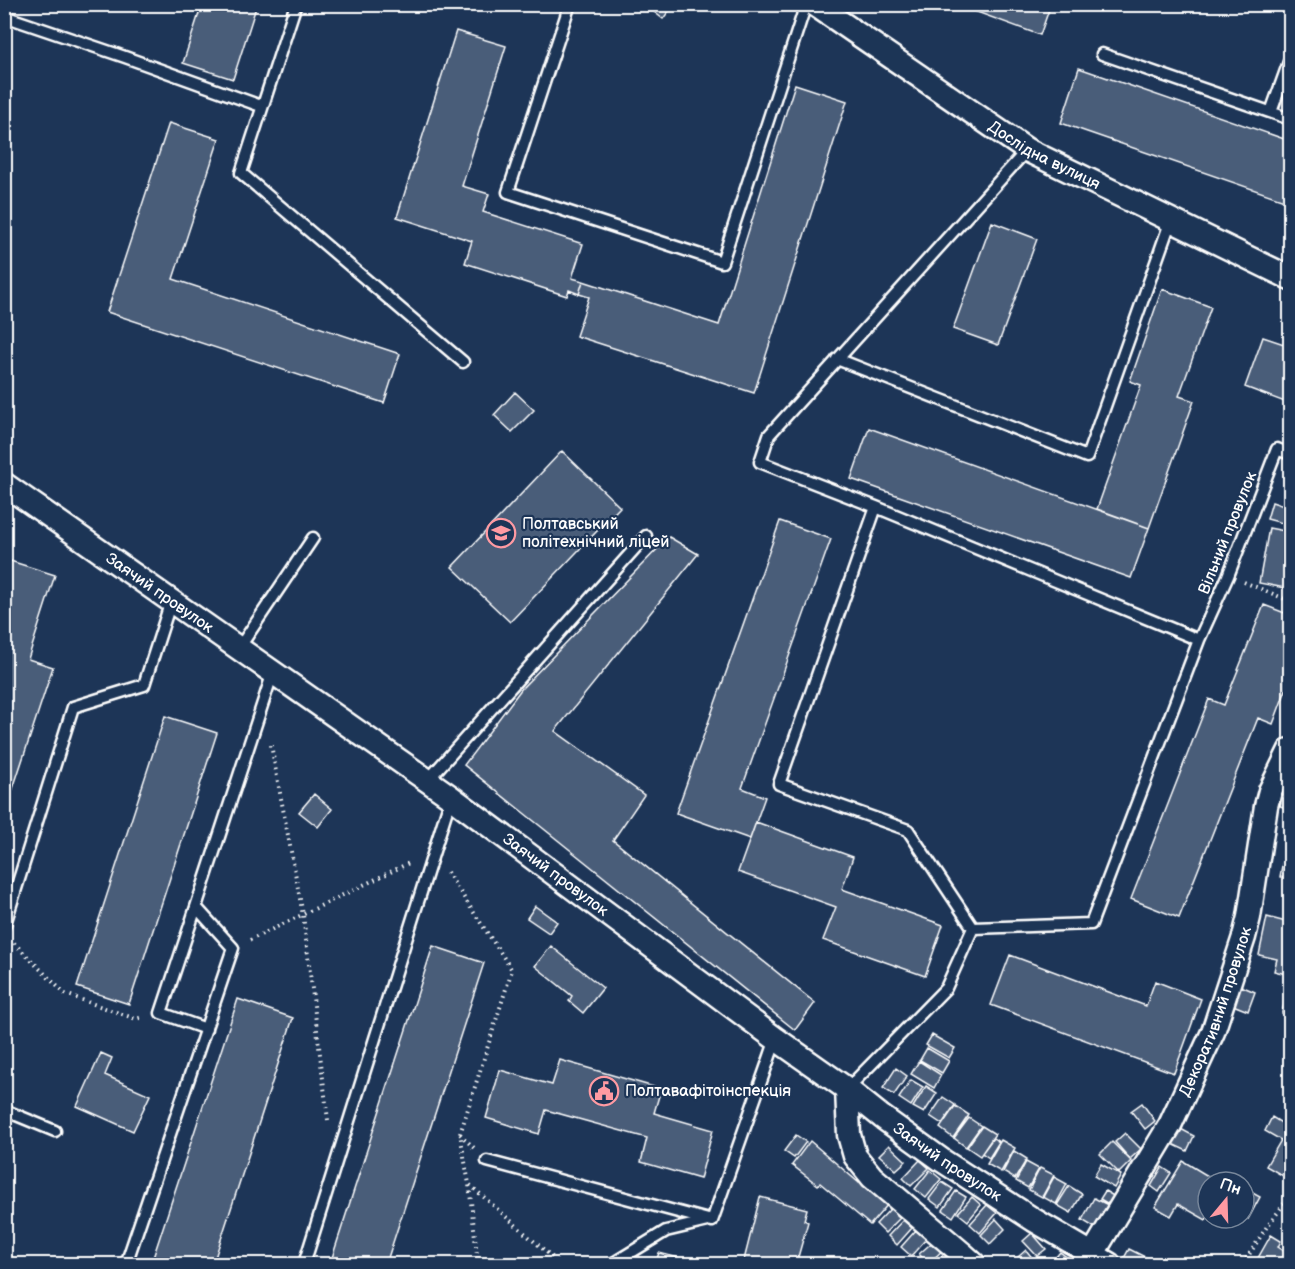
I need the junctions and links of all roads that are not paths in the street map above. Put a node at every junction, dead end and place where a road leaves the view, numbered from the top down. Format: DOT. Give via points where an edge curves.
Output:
graph roads {
  1 [pos="296,4"];
  2 [pos="570,4"];
  3 [pos="806,4"];
  4 [pos="814,4"];
  5 [pos="4,16"];
  6 [pos="1102,54"];
  7 [pos="1290,59"];
  8 [pos="261,106"];
  9 [pos="1271,112"];
  10 [pos="1290,119"];
  11 [pos="1027,150"];
  12 [pos="1171,220"];
  13 [pos="1290,278"];
  14 [pos="837,359"];
  15 [pos="463,362"];
  16 [pos="1290,454"];
  17 [pos="4,484"];
  18 [pos="876,507"];
  19 [pos="646,536"];
  20 [pos="313,538"];
  21 [pos="171,601"];
  22 [pos="1199,640"];
  23 [pos="239,648"];
  24 [pos="273,672"];
  25 [pos="1290,750"];
  26 [pos="1285,770"];
  27 [pos="427,781"];
  28 [pos="451,797"];
  29 [pos="196,907"];
  30 [pos="4,927"];
  31 [pos="973,928"];
  32 [pos="206,1029"];
  33 [pos="776,1039"];
  34 [pos="847,1089"];
  35 [pos="4,1110"];
  36 [pos="55,1131"];
  37 [pos="487,1161"];
  38 [pos="712,1221"];
  39 [pos="1100,1260"];
  40 [pos="126,1264"];
  41 [pos="304,1264"];
  42 [pos="612,1264"];
  43 [pos="974,1264"];
  1 -- 8 [label="lane"];
  2 -- 3 [label="lane" via="508,192 722,262"];
  4 -- 11 [label="street, Дослідна вулиця"];
  5 -- 8 [label="lane"];
  6 -- 9 [label="lane"];
  7 -- 9 [label="lane"];
  8 -- 15 [label="lane" via="241,173"];
  9 -- 10 [label="lane"];
  11 -- 12 [label="street, Дослідна вулиця"];
  11 -- 14 [label="lane"];
  12 -- 13 [label="street, Дослідна вулиця"];
  12 -- 14 [label="lane" via="1087,457"];
  14 -- 18 [label="lane" via="769,435 760,462"];
  16 -- 22 [label="lane, Вільний провулок" via="1277,449"];
  17 -- 21 [label="street, Заячий провулок"];
  18 -- 22 [label="lane"];
  18 -- 31 [label="lane" via="779,784 908,830"];
  19 -- 27 [label="lane"];
  20 -- 23 [label="lane"];
  21 -- 23 [label="street, Заячий провулок"];
  21 -- 30 [label="lane" via="144,685 73,707"];
  22 -- 31 [label="lane, Вільний провулок" via="1091,924"];
  23 -- 24 [label="street, Заячий провулок"];
  24 -- 27 [label="street, Заячий провулок"];
  24 -- 29 [label="lane"];
  25 -- 26 [label="street, Декоративний провулок"];
  26 -- 39 [label="street, Декоративний провулок" via="1270,791 1244,937 1213,1032"];
  27 -- 28 [label="street, Заячий провулок"];
  28 -- 33 [label="street, Заячий провулок"];
  28 -- 41 [label="lane"];
  29 -- 32 [label="lane" via="233,948"];
  29 -- 32 [label="lane" via="161,1013"];
  31 -- 34 [label="lane" via="946,988"];
  32 -- 40 [label="lane"];
  33 -- 34 [label="street, Заячий провулок"];
  33 -- 38 [label="lane"];
  34 -- 39 [label="street, Заячий провулок" via="943,1161"];
  34 -- 43 [label="street" via="849,1134 855,1156 872,1177"];
  35 -- 36 [label="lane"];
  37 -- 38 [label="lane"];
  38 -- 42 [label="lane" via="666,1231"];
}
